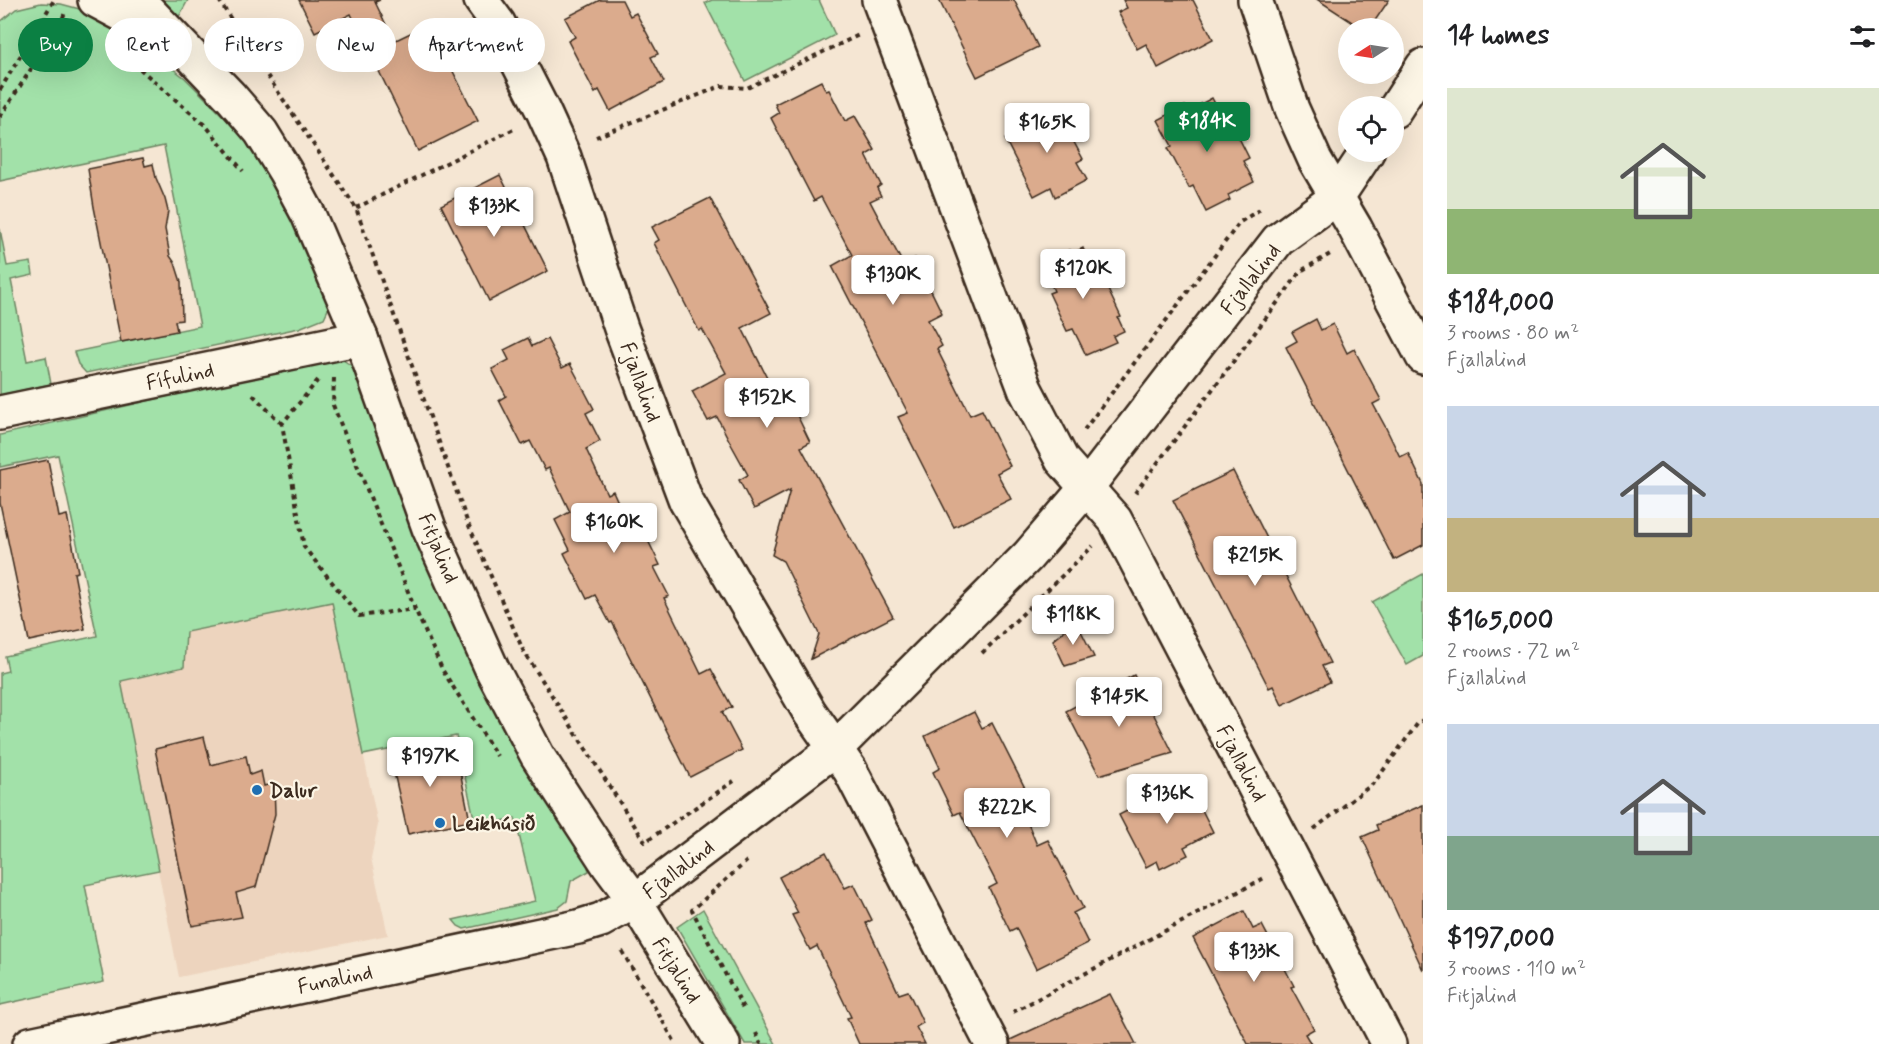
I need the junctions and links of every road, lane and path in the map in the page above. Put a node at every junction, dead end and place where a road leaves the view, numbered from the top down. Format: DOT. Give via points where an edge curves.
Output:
graph roads {
  1 [pos="54,0"];
  2 [pos="138,0"];
  3 [pos="219,0"];
  4 [pos="481,0"];
  5 [pos="1255,0"];
  6 [pos="80,4"];
  7 [pos="883,9"];
  8 [pos="44,18"];
  9 [pos="66,18"];
  10 [pos="114,18"];
  11 [pos="155,18"];
  12 [pos="103,44"];
  13 [pos="192,57"];
  14 [pos="18,61"];
  15 [pos="1423,66"];
  16 [pos="29,72"];
  17 [pos="0,90"];
  18 [pos="1404,96"];
  19 [pos="543,111"];
  20 [pos="0,117"];
  21 [pos="596,137"];
  22 [pos="1360,162"];
  23 [pos="250,178"];
  24 [pos="1337,197"];
  25 [pos="1267,204"];
  26 [pos="356,208"];
  27 [pos="342,348"];
  28 [pos="1423,357"];
  29 [pos="0,413"];
  30 [pos="1062,460"];
  31 [pos="1087,487"];
  32 [pos="415,609"];
  33 [pos="1423,720"];
  34 [pos="835,749"];
  35 [pos="499,759"];
  36 [pos="744,774"];
  37 [pos="1291,856"];
  38 [pos="635,901"];
  39 [pos="692,910"];
  40 [pos="622,951"];
  41 [pos="745,1013"];
  42 [pos="751,1023"];
  43 [pos="987,1036"];
  44 [pos="30,1044"];
  45 [pos="676,1044"];
  46 [pos="723,1044"];
  47 [pos="761,1044"];
  48 [pos="1389,1044"];
  1 -- 8 [label="path"];
  2 -- 11 [label="street, Fitjalind"];
  3 -- 26 [label="path"];
  4 -- 19 [label="street, Fjallalind" via="498,23"];
  5 -- 24 [label="street" via="1292,109"];
  6 -- 9 [label="path"];
  6 -- 10 [label="street, Fitjalind"];
  7 -- 21 [label="path" via="862,34 747,88 721,86"];
  7 -- 30 [label="street, Fjallalind" via="1005,340"];
  12 -- 23 [label="path" via="132,62 207,127"];
  13 -- 27 [label="street, Fitjalind" via="267,142 308,214"];
  14 -- 17 [label="path"];
  15 -- 18 [label="street"];
  16 -- 20 [label="path"];
  19 -- 26 [label="path" via="523,125"];
  19 -- 34 [label="street, Fjallalind" via="564,157 621,328 686,501"];
  22 -- 24 [label="street, Fjallalind"];
  24 -- 28 [label="street"];
  24 -- 31 [label="street, Fjallalind" via="1278,240"];
  25 -- 30 [label="path" via="1240,222"];
  26 -- 36 [label="path" via="467,521 523,650 645,842"];
  27 -- 29 [label="street, Fífulind"];
  27 -- 32 [label="path" via="333,405"];
  27 -- 32 [label="path" via="282,424 304,547 359,616"];
  27 -- 38 [label="street, Fitjalind" via="492,669 537,755"];
  30 -- 31 [label="street, Fjallalind"];
  31 -- 34 [label="street, Fjallalind" via="1028,556"];
  31 -- 37 [label="street, Fjallalind" via="1115,520"];
  32 -- 35 [label="path" via="443,671"];
  33 -- 37 [label="path" via="1374,783"];
  34 -- 38 [label="street, Fjallalind"];
  34 -- 43 [label="street, Fjallalind" via="850,770"];
  37 -- 43 [label="path"];
  37 -- 48 [label="street, Fjallalind"];
  38 -- 44 [label="street, Funalind" via="602,920 578,927"];
  38 -- 46 [label="street, Fitjalind"];
  39 -- 41 [label="path"];
  40 -- 45 [label="path"];
  42 -- 47 [label="path"];
}
